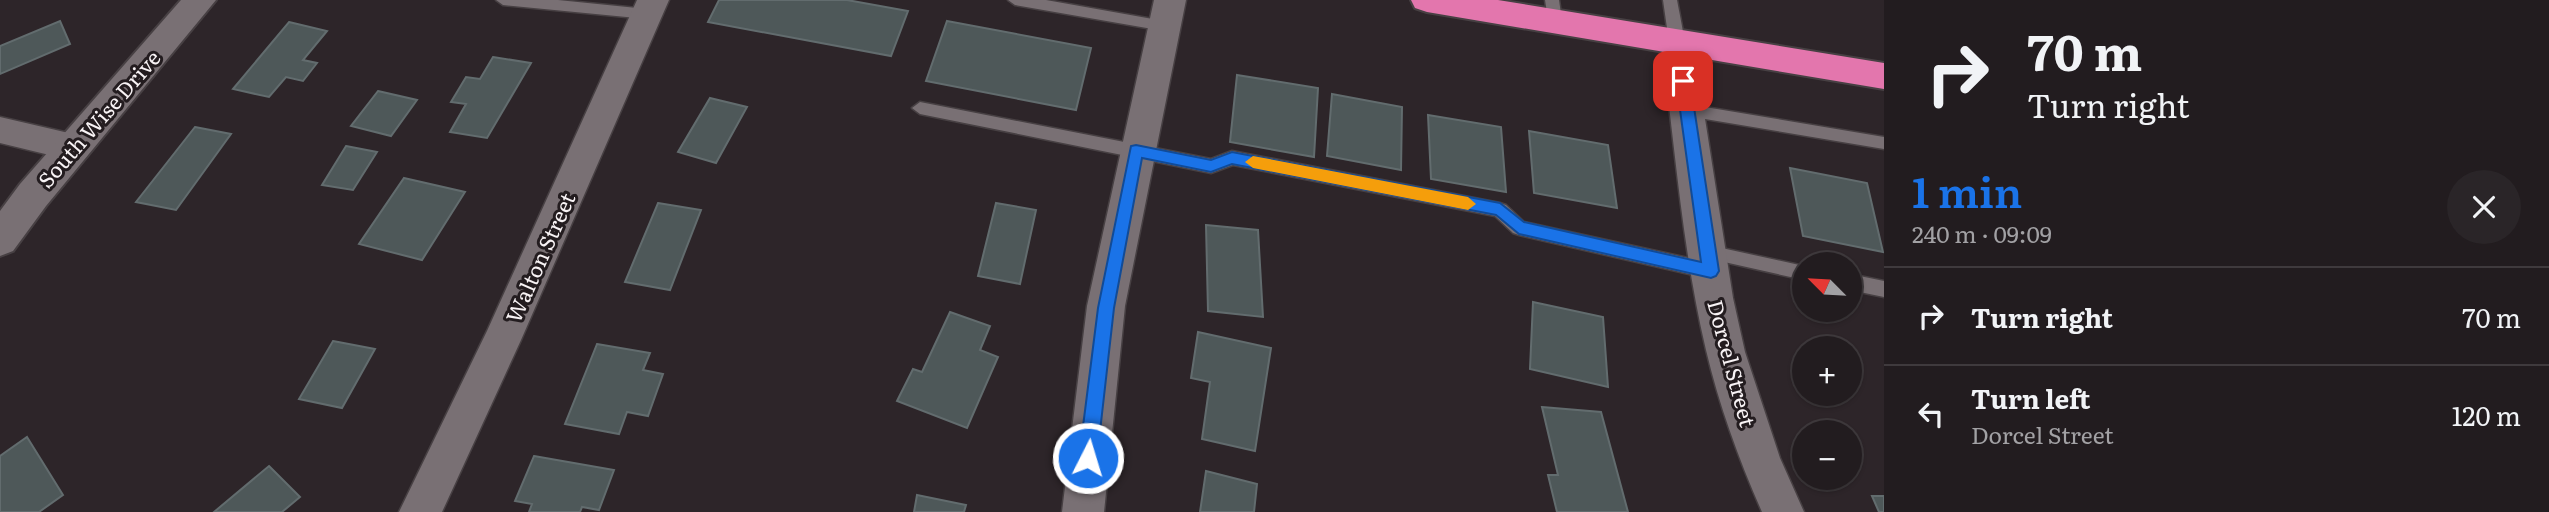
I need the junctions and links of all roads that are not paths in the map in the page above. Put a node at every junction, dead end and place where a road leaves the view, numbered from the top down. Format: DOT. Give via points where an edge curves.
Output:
graph roads {
  1 [pos="200,0"];
  2 [pos="503,0"];
  3 [pos="1015,0"];
  4 [pos="1427,0"];
  5 [pos="1670,0"];
  6 [pos="580,4"];
  7 [pos="650,7"];
  8 [pos="1553,11"];
  9 [pos="1167,13"];
  10 [pos="1677,42"];
  11 [pos="1884,76"];
  12 [pos="920,108"];
  13 [pos="1687,110"];
  14 [pos="0,130"];
  15 [pos="1884,143"];
  16 [pos="74,147"];
  17 [pos="1136,151"];
  18 [pos="0,240"];
  19 [pos="1709,262"];
  20 [pos="1792,272"];
  21 [pos="1862,284"];
  22 [pos="1884,289"];
  23 [pos="420,512"];
  24 [pos="1083,512"];
  25 [pos="1783,512"];
  1 -- 16 [label="main road, South Wise Drive"];
  2 -- 6 [label="lane"];
  3 -- 9 [label="lane"];
  4 -- 8 [label="highway"];
  5 -- 10 [label="lane"];
  6 -- 7 [label="lane"];
  7 -- 23 [label="street, Walton Street"];
  8 -- 10 [label="highway"];
  9 -- 17 [label="street"];
  10 -- 11 [label="highway"];
  10 -- 13 [label="street, Dorcel Street"];
  12 -- 17 [label="lane"];
  13 -- 15 [label="lane"];
  13 -- 19 [label="street, Dorcel Street"];
  14 -- 16 [label="street"];
  16 -- 18 [label="main road, South Wise Drive"];
  17 -- 19 [label="lane" via="1211,166 1232,158 1500,210 1519,228"];
  17 -- 24 [label="street" via="1106,308"];
  19 -- 20 [label="lane"];
  19 -- 25 [label="street, Dorcel Street" via="1726,352 1760,460"];
  21 -- 22 [label="lane"];
}
